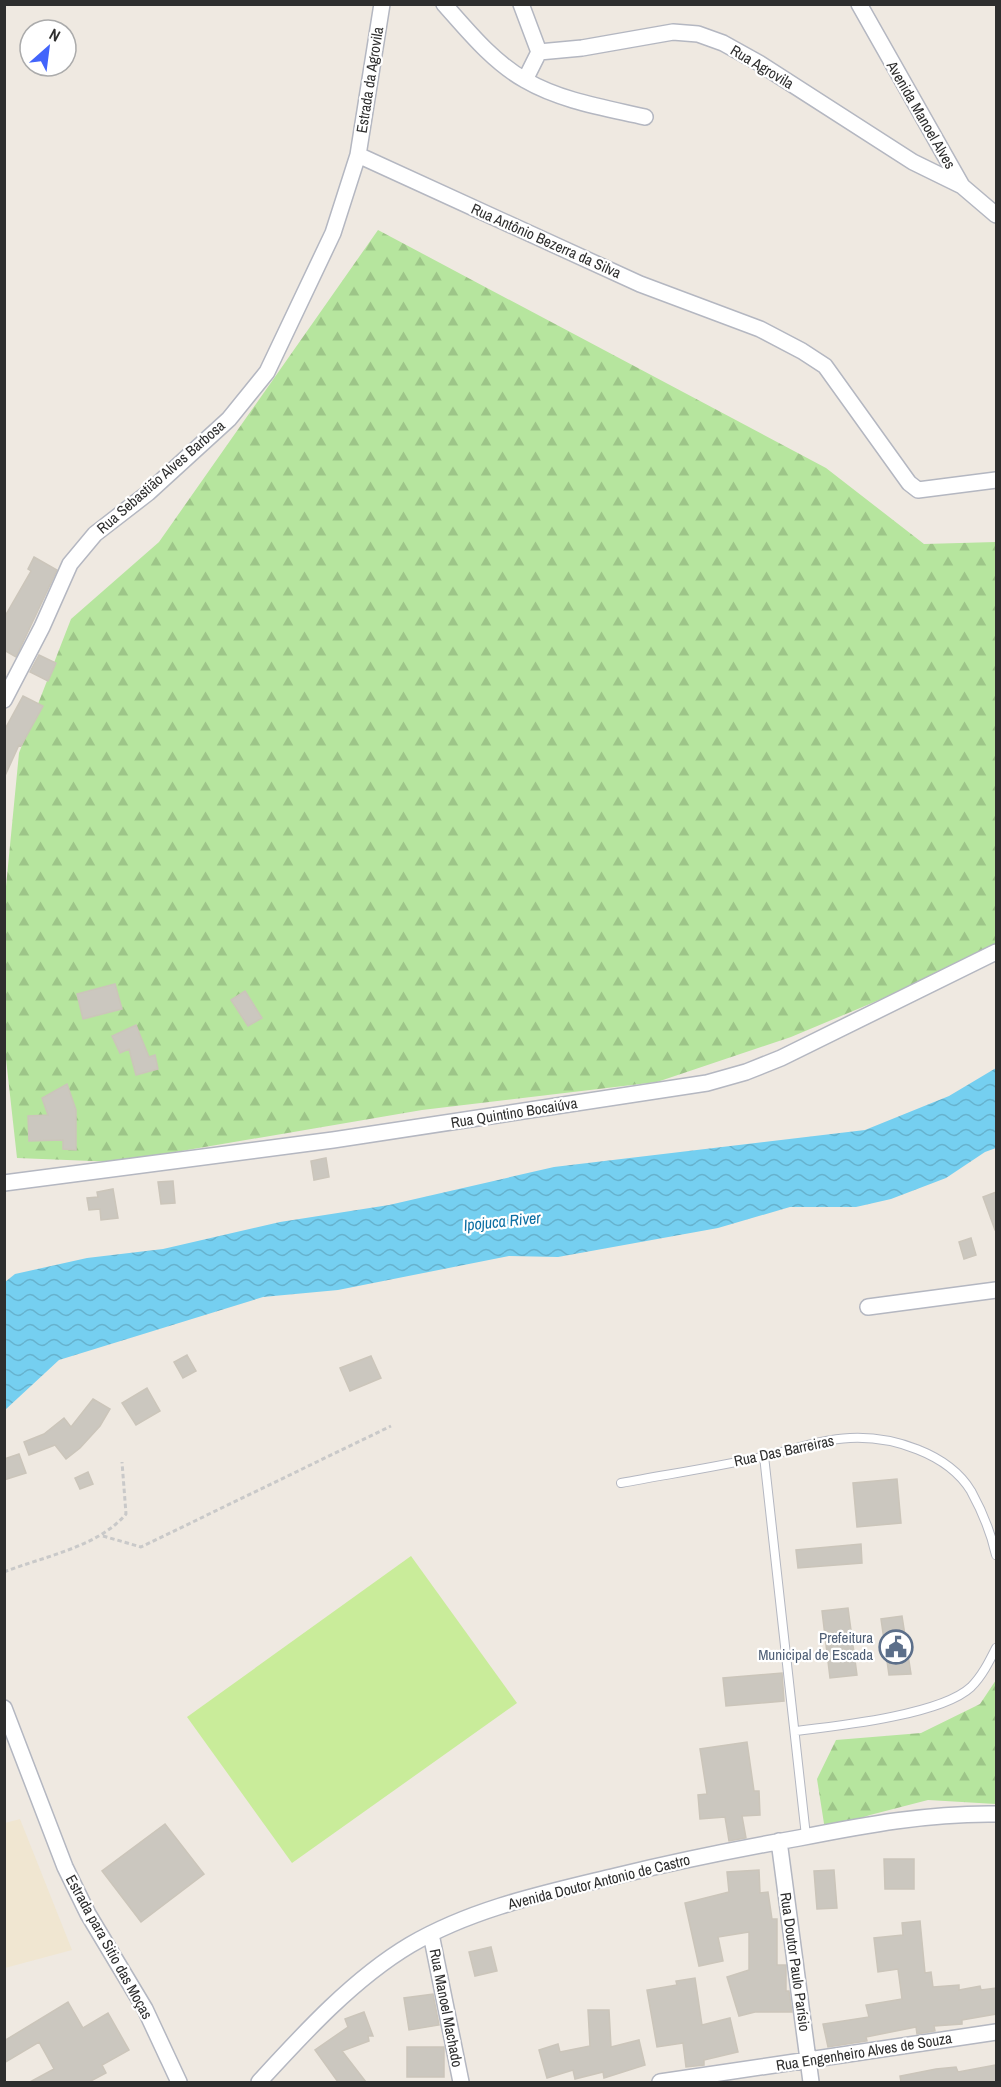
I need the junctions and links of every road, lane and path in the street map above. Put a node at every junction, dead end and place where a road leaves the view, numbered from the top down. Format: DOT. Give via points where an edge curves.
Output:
graph roads {
  1 [pos="382,4"];
  2 [pos="444,4"];
  3 [pos="521,4"];
  4 [pos="859,4"];
  5 [pos="539,52"];
  6 [pos="525,80"];
  7 [pos="645,117"];
  8 [pos="358,155"];
  9 [pos="962,186"];
  10 [pos="996,215"];
  11 [pos="996,480"];
  12 [pos="4,700"];
  13 [pos="996,952"];
  14 [pos="5,1181"];
  15 [pos="996,1290"];
  16 [pos="868,1306"];
  17 [pos="391,1426"];
  18 [pos="764,1456"];
  19 [pos="122,1462"];
  20 [pos="621,1483"];
  21 [pos="103,1536"];
  22 [pos="996,1555"];
  23 [pos="4,1572"];
  24 [pos="996,1648"];
  25 [pos="4,1708"];
  26 [pos="796,1731"];
  27 [pos="996,1814"];
  28 [pos="806,1836"];
  29 [pos="778,1841"];
  30 [pos="431,1934"];
  31 [pos="996,2032"];
  32 [pos="809,2062"];
  33 [pos="179,2082"];
  34 [pos="259,2082"];
  35 [pos="461,2082"];
  36 [pos="660,2082"];
  37 [pos="811,2082"];
  1 -- 8 [label="street, Estrada da Agrovila"];
  2 -- 6 [label="street" via="481,46"];
  3 -- 5 [label="street"];
  4 -- 9 [label="street, Avenida Manoel Alves"];
  5 -- 6 [label="street"];
  5 -- 9 [label="street, Rua Agrovila" via="673,32 698,34 759,63 913,162"];
  6 -- 7 [label="street" via="568,98"];
  8 -- 11 [label="street, Rua Antônio Bezerra da Silva" via="640,284 760,329 825,366 918,490"];
  8 -- 12 [label="street, Rua Sebastião Alves Barbosa" via="333,233 267,372 229,419 148,493 95,534 69,564"];
  9 -- 10 [label="street, Avenida Manoel Alves"];
  13 -- 14 [label="street, Rua Quintino Bocaiúva" via="781,1058 707,1083 333,1140"];
  15 -- 16 [label="street"];
  17 -- 21 [label="path" via="141,1547"];
  18 -- 20 [label="lane, Rua Das Barreiras"];
  18 -- 22 [label="lane, Rua Das Barreiras" via="850,1438 885,1441 921,1452 952,1470 970,1490"];
  18 -- 26 [label="lane"];
  19 -- 21 [label="path" via="126,1514"];
  21 -- 23 [label="path"];
  24 -- 26 [label="lane" via="985,1670 969,1688 949,1700 873,1720"];
  25 -- 33 [label="street, Estrada para Sitio das Moças" via="65,1867 88,1914 145,2008"];
  26 -- 28 [label="lane"];
  27 -- 28 [label="street, Avenida Doutor Antonio de Castro" via="923,1816"];
  28 -- 29 [label="street, Avenida Doutor Antonio de Castro"];
  29 -- 30 [label="street, Avenida Doutor Antonio de Castro" via="685,1859 524,1899"];
  29 -- 32 [label="street, Rua Doutor Paulo Parísio"];
  30 -- 34 [label="street, Avenida Doutor Antonio de Castro" via="379,1968 340,2001"];
  30 -- 35 [label="street, Rua Manoel Machado"];
  31 -- 32 [label="street, Rua Engenheiro Alves de Souza"];
  32 -- 36 [label="street, Rua Engenheiro Alves de Souza"];
  32 -- 37 [label="street, Rua Doutor Paulo Parísio"];
}
